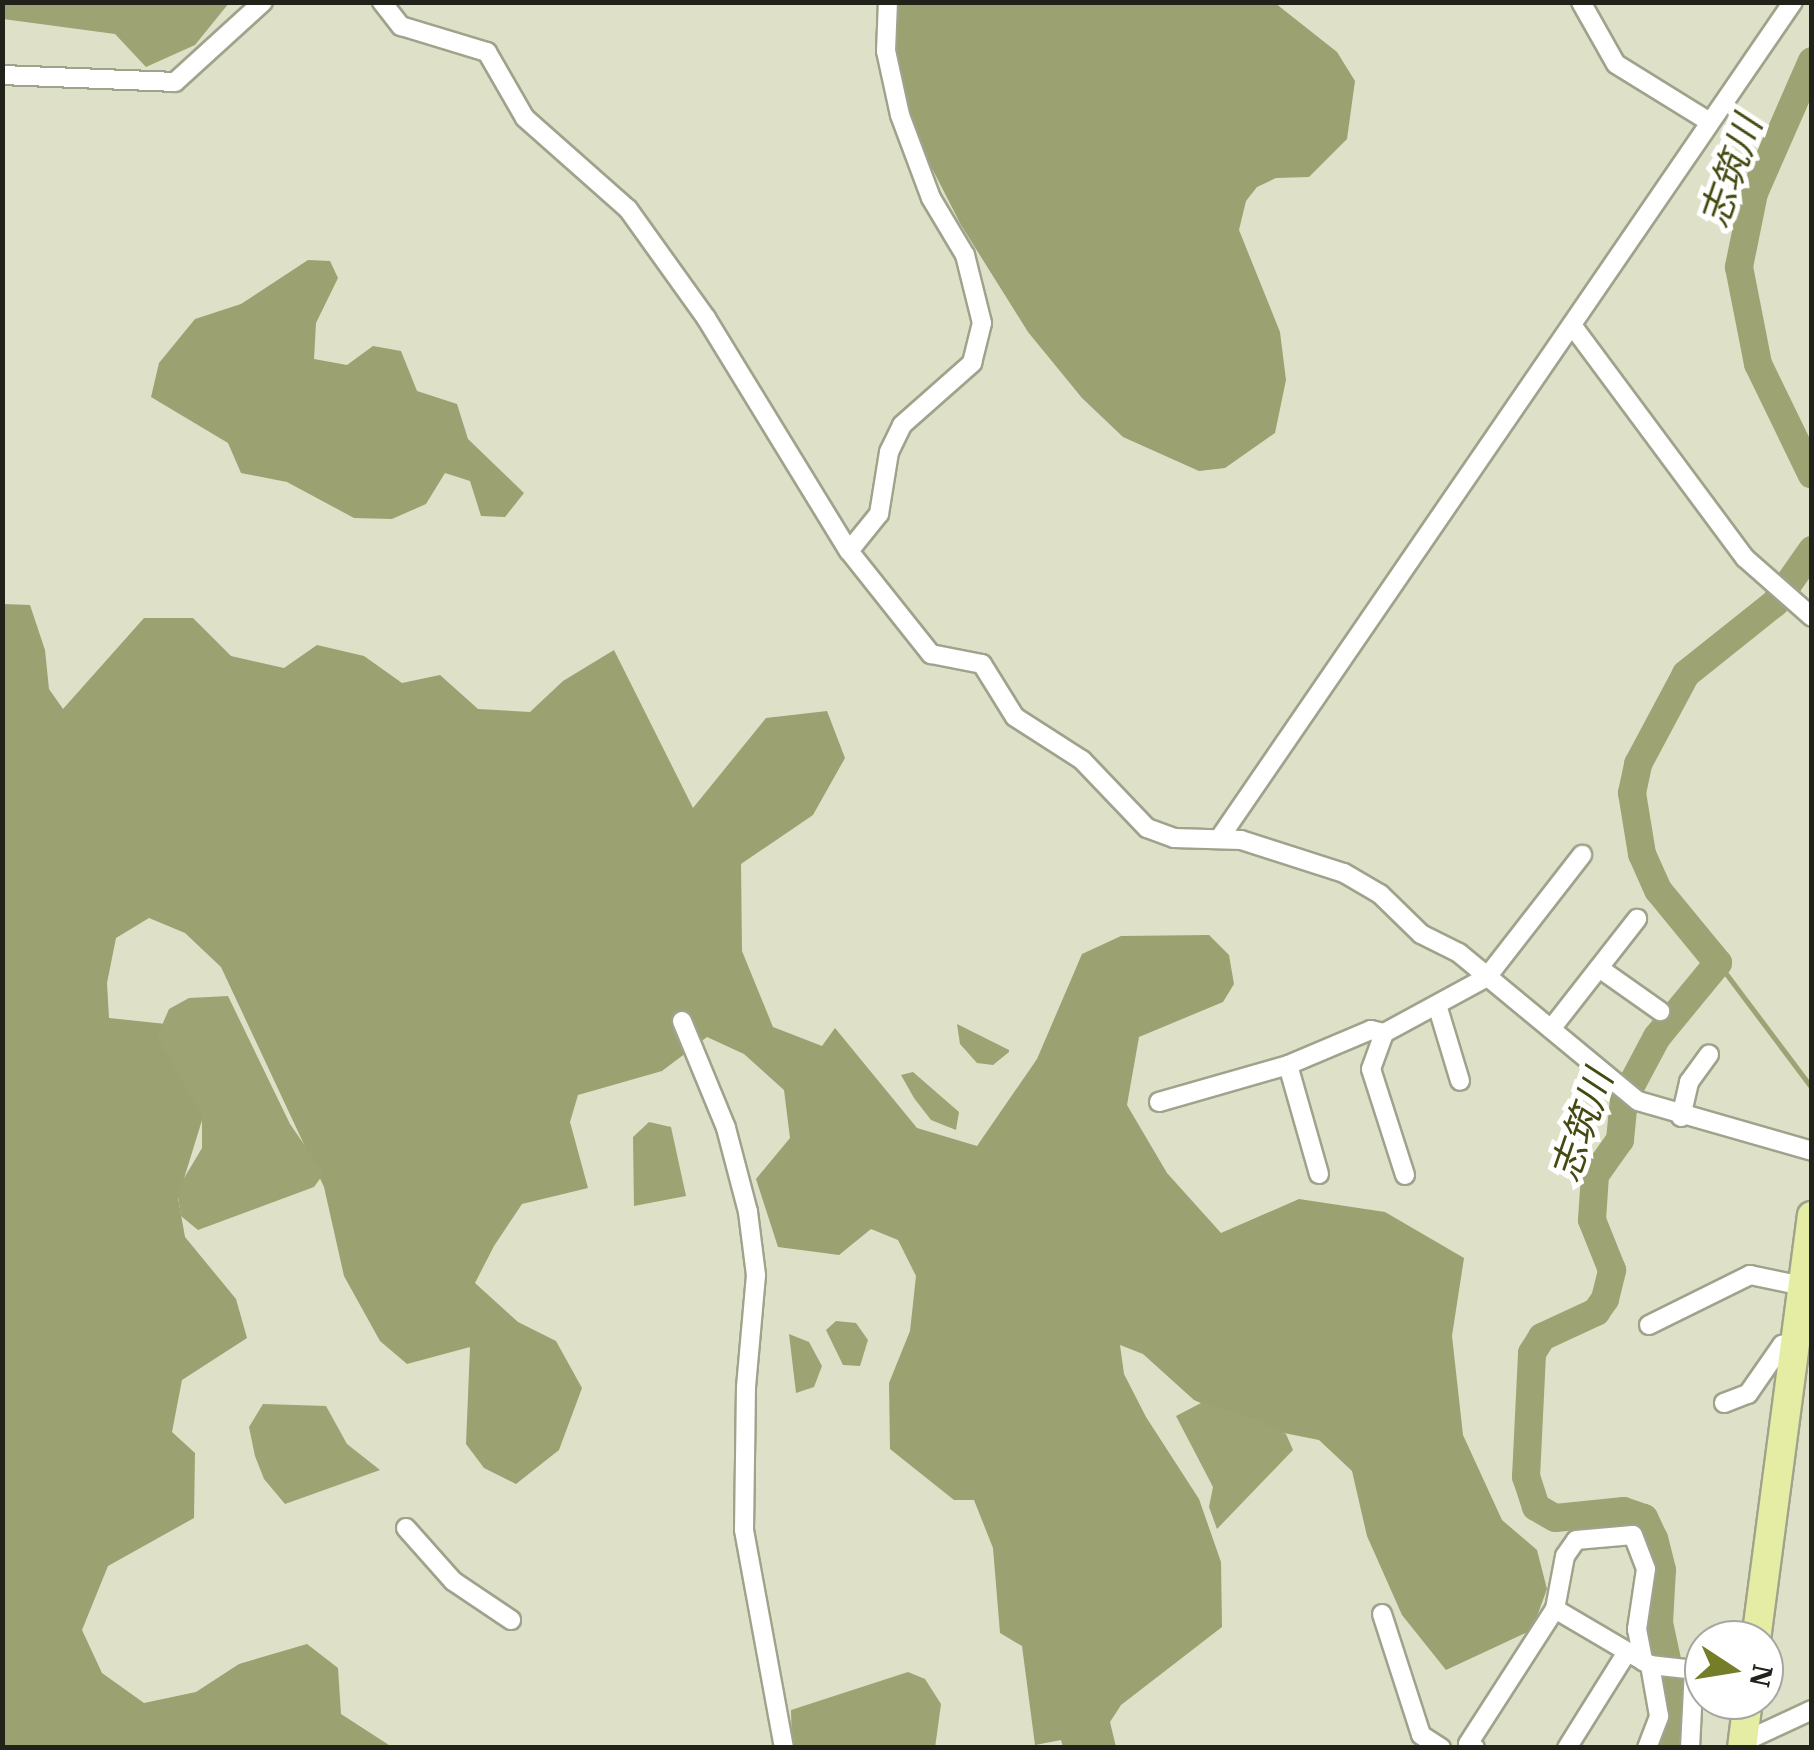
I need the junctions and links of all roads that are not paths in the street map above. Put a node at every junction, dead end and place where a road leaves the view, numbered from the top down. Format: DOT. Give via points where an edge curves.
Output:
graph roads {
  1 [pos="263,2"];
  2 [pos="382,2"];
  3 [pos="888,2"];
  4 [pos="1581,2"];
  5 [pos="1793,2"];
  6 [pos="2,75"];
  7 [pos="1710,122"];
  8 [pos="1572,325"];
  9 [pos="849,551"];
  10 [pos="1807,613"];
  11 [pos="1221,836"];
  12 [pos="1582,855"];
  13 [pos="1637,919"];
  14 [pos="1599,968"];
  15 [pos="1487,977"];
  16 [pos="1438,1008"];
  17 [pos="1660,1010"];
  18 [pos="682,1021"];
  19 [pos="1551,1029"];
  20 [pos="1384,1033"];
  21 [pos="1709,1054"];
  22 [pos="1288,1065"];
  23 [pos="1460,1081"];
  24 [pos="1160,1102"];
  25 [pos="1682,1117"];
  26 [pos="1812,1151"];
  27 [pos="1319,1174"];
  28 [pos="1405,1175"];
  29 [pos="1812,1216"];
  30 [pos="1803,1286"];
  31 [pos="1649,1325"];
  32 [pos="1795,1343"];
  33 [pos="1724,1403"];
  34 [pos="406,1528"];
  35 [pos="1555,1609"];
  36 [pos="1382,1614"];
  37 [pos="511,1620"];
  38 [pos="1759,1620"];
  39 [pos="1644,1661"];
  40 [pos="1684,1668"];
  41 [pos="1809,1717"];
  42 [pos="1691,1720"];
  43 [pos="1745,1720"];
  44 [pos="1742,1745"];
  45 [pos="1470,1746"];
  46 [pos="784,1748"];
  47 [pos="1441,1748"];
  48 [pos="1567,1748"];
  49 [pos="1647,1748"];
  50 [pos="1690,1748"];
  1 -- 6 [label="street" via="176,82"];
  2 -- 9 [label="street" via="401,26 487,52 525,118 628,209 706,318"];
  3 -- 9 [label="street" via="886,51 900,115 931,198 965,255 982,323 972,362 902,424 889,452 879,514"];
  4 -- 7 [label="street" via="1616,64"];
  5 -- 7 [label="street"];
  7 -- 8 [label="street"];
  8 -- 10 [label="street" via="1745,558"];
  8 -- 11 [label="street"];
  9 -- 11 [label="street" via="931,654 982,664 1015,717 1082,760 1147,828 1188,840"];
  11 -- 15 [label="street" via="1314,861 1374,890 1409,925"];
  12 -- 15 [label="street"];
  13 -- 14 [label="street"];
  14 -- 17 [label="street"];
  14 -- 19 [label="street"];
  15 -- 16 [label="street"];
  15 -- 19 [label="street"];
  16 -- 20 [label="street"];
  16 -- 23 [label="street"];
  18 -- 46 [label="street" via="726,1128 748,1212 756,1275 744,1530"];
  19 -- 25 [label="street" via="1638,1101"];
  20 -- 22 [label="street" via="1371,1030"];
  20 -- 28 [label="street" via="1371,1069"];
  21 -- 25 [label="street" via="1689,1082"];
  22 -- 24 [label="street"];
  22 -- 27 [label="street"];
  25 -- 26 [label="street"];
  29 -- 30 [label="main road"];
  30 -- 31 [label="street" via="1750,1275"];
  30 -- 32 [label="main road"];
  32 -- 33 [label="street" via="1782,1344 1748,1394"];
  32 -- 38 [label="main road"];
  34 -- 37 [label="street" via="452,1580"];
  35 -- 39 [label="street"];
  35 -- 39 [label="street" via="1570,1547 1583,1537 1627,1532 1646,1569 1637,1629"];
  35 -- 45 [label="street"];
  36 -- 47 [label="street" via="1421,1735"];
  39 -- 40 [label="street"];
  39 -- 48 [label="street"];
  39 -- 49 [label="street" via="1659,1716"];
  41 -- 44 [label="street"];
  42 -- 50 [label="street"];
  43 -- 44 [label="main road"];
}
